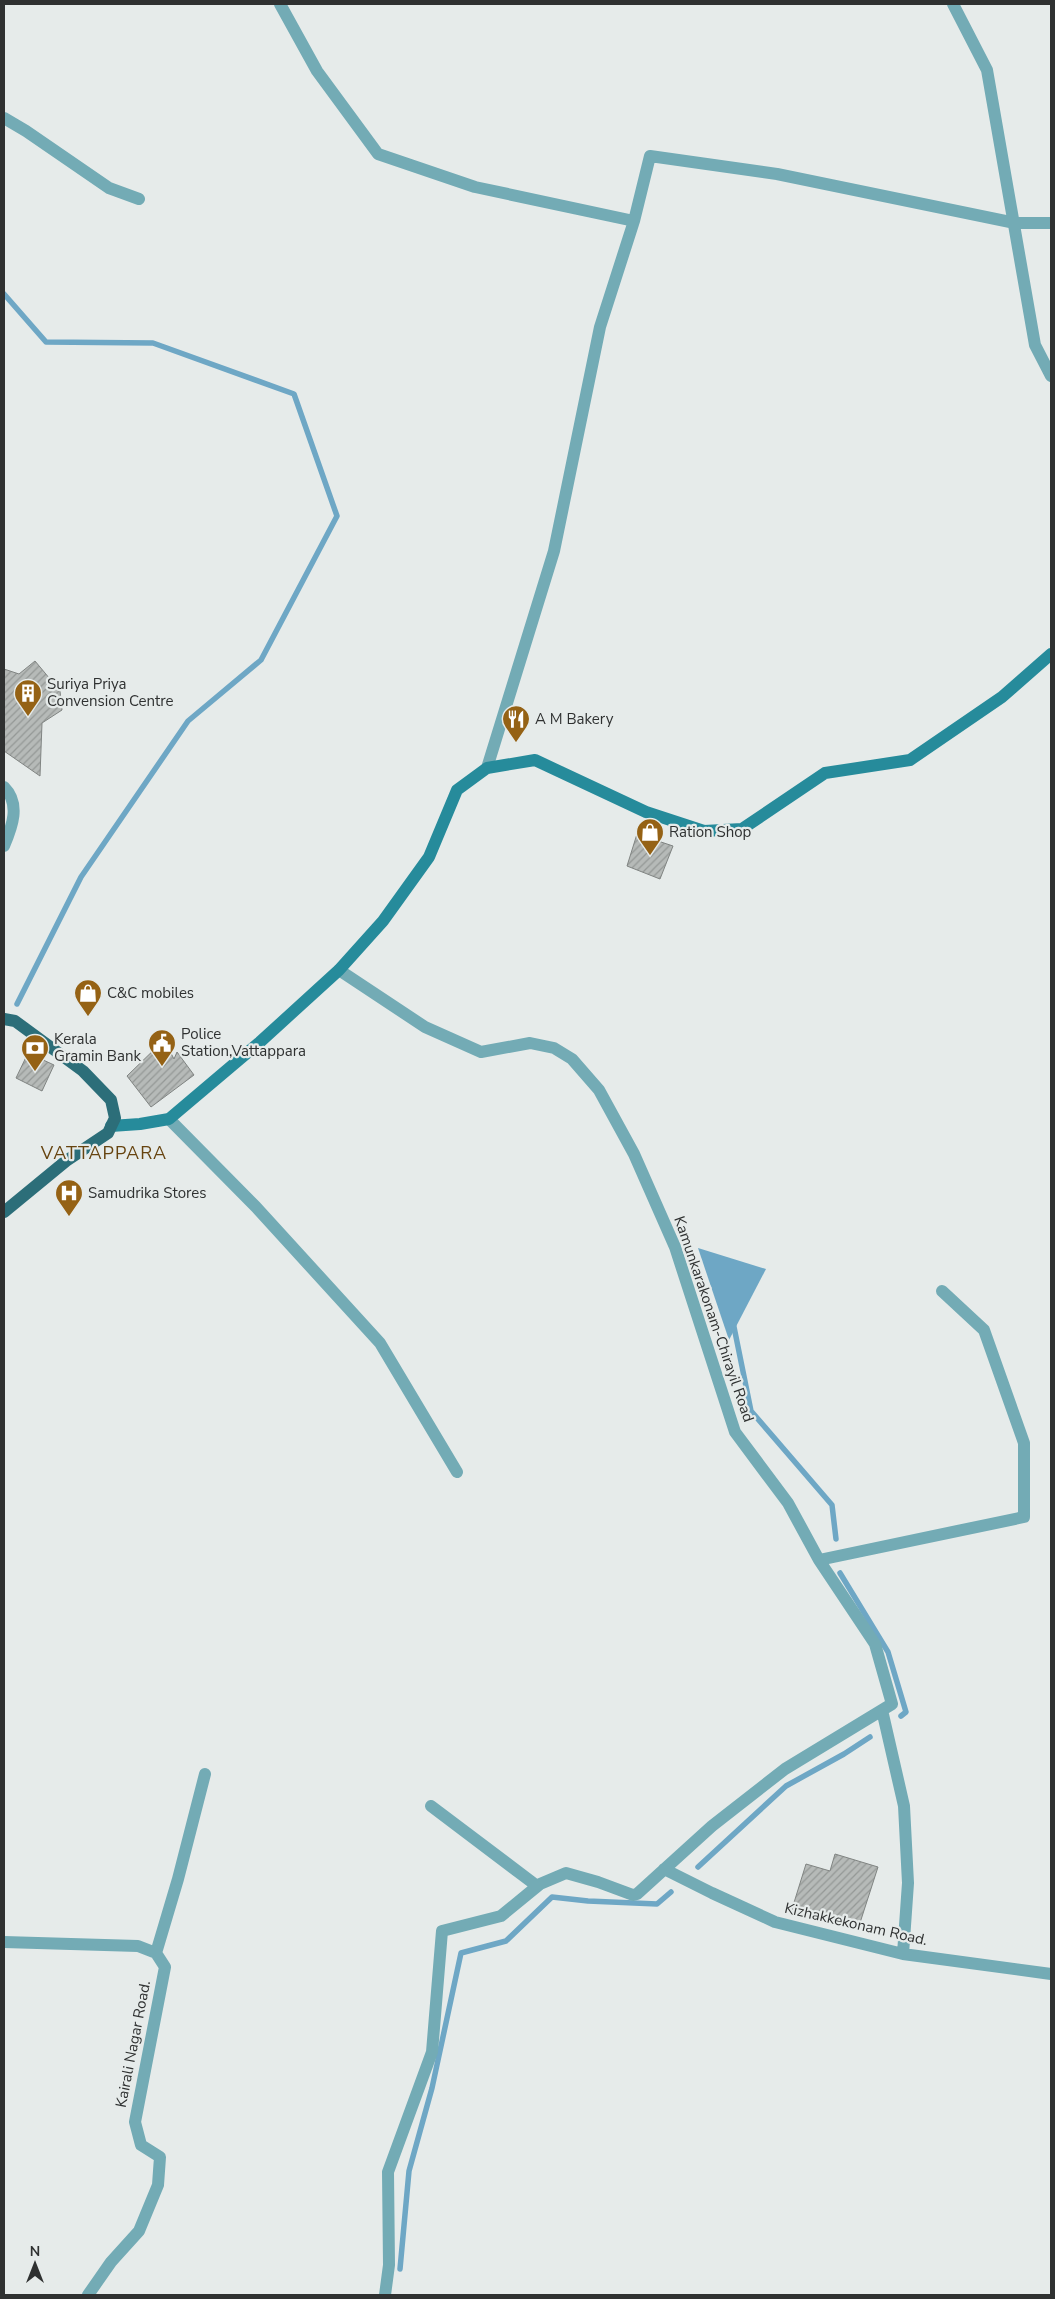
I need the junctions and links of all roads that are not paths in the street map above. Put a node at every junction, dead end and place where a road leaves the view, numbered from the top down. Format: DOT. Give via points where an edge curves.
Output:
graph roads {
  1 [pos="280,4"];
  2 [pos="953,4"];
  3 [pos="4,118"];
  4 [pos="139,199"];
  5 [pos="634,221"];
  6 [pos="1014,223"];
  7 [pos="1051,223"];
  8 [pos="1051,376"];
  9 [pos="1051,654"];
  10 [pos="487,768"];
  11 [pos="4,787"];
  12 [pos="4,846"];
  13 [pos="339,970"];
  14 [pos="4,1019"];
  15 [pos="169,1118"];
  16 [pos="111,1126"];
  17 [pos="4,1212"];
  18 [pos="942,1291"];
  19 [pos="457,1472"];
  20 [pos="819,1560"];
  21 [pos="882,1710"];
  22 [pos="205,1774"];
  23 [pos="431,1806"];
  24 [pos="664,1869"];
  25 [pos="537,1886"];
  26 [pos="4,1942"];
  27 [pos="156,1953"];
  28 [pos="903,1954"];
  29 [pos="1051,1974"];
  30 [pos="88,2295"];
  31 [pos="385,2295"];
  1 -- 5 [label="street" via="317,71 378,154 475,186"];
  2 -- 6 [label="street" via="986,70"];
  3 -- 4 [label="street" via="109,188"];
  5 -- 6 [label="street" via="650,156 777,174"];
  5 -- 10 [label="street" via="600,327 554,551"];
  6 -- 7 [label="street"];
  6 -- 8 [label="street" via="1035,345"];
  9 -- 10 [label="main road" via="1002,697 910,760 825,773 742,829 704,831 663,818 535,760"];
  10 -- 13 [label="main road" via="457,790 429,857 383,921"];
  11 -- 12 [label="street" via="14,803 12,826"];
  13 -- 15 [label="main road"];
  13 -- 20 [label="street, Kamunkarakonam-Chirayil Road" via="426,1027 481,1052 530,1043 554,1048 572,1059 599,1090 634,1154 675,1247 735,1432 788,1504"];
  14 -- 16 [label="main road" via="15,1021 83,1071 111,1100 115,1118"];
  15 -- 16 [label="main road"];
  15 -- 19 [label="street" via="256,1207 380,1343"];
  16 -- 17 [label="main road" via="108,1133 66,1161"];
  18 -- 20 [label="street" via="984,1330 1024,1443 1024,1517"];
  20 -- 21 [label="street, Kamunkarakonam-Chirayil Road" via="875,1644 892,1704"];
  21 -- 24 [label="street" via="785,1769 712,1826"];
  21 -- 28 [label="street" via="904,1806 908,1883"];
  22 -- 27 [label="street"];
  23 -- 25 [label="street"];
  24 -- 25 [label="street" via="633,1895 566,1873"];
  24 -- 28 [label="street, Kizhakkekonam Road." via="775,1922"];
  25 -- 31 [label="street" via="501,1916 442,1931 432,2052 388,2172 389,2265"];
  26 -- 27 [label="street" via="115,1944 138,1946"];
  27 -- 30 [label="street, Kairali Nagar Road." via="165,1967 135,2122 141,2146 160,2157 158,2185 139,2231 111,2262"];
  28 -- 29 [label="street, Kizhakkekonam Road."];
}
